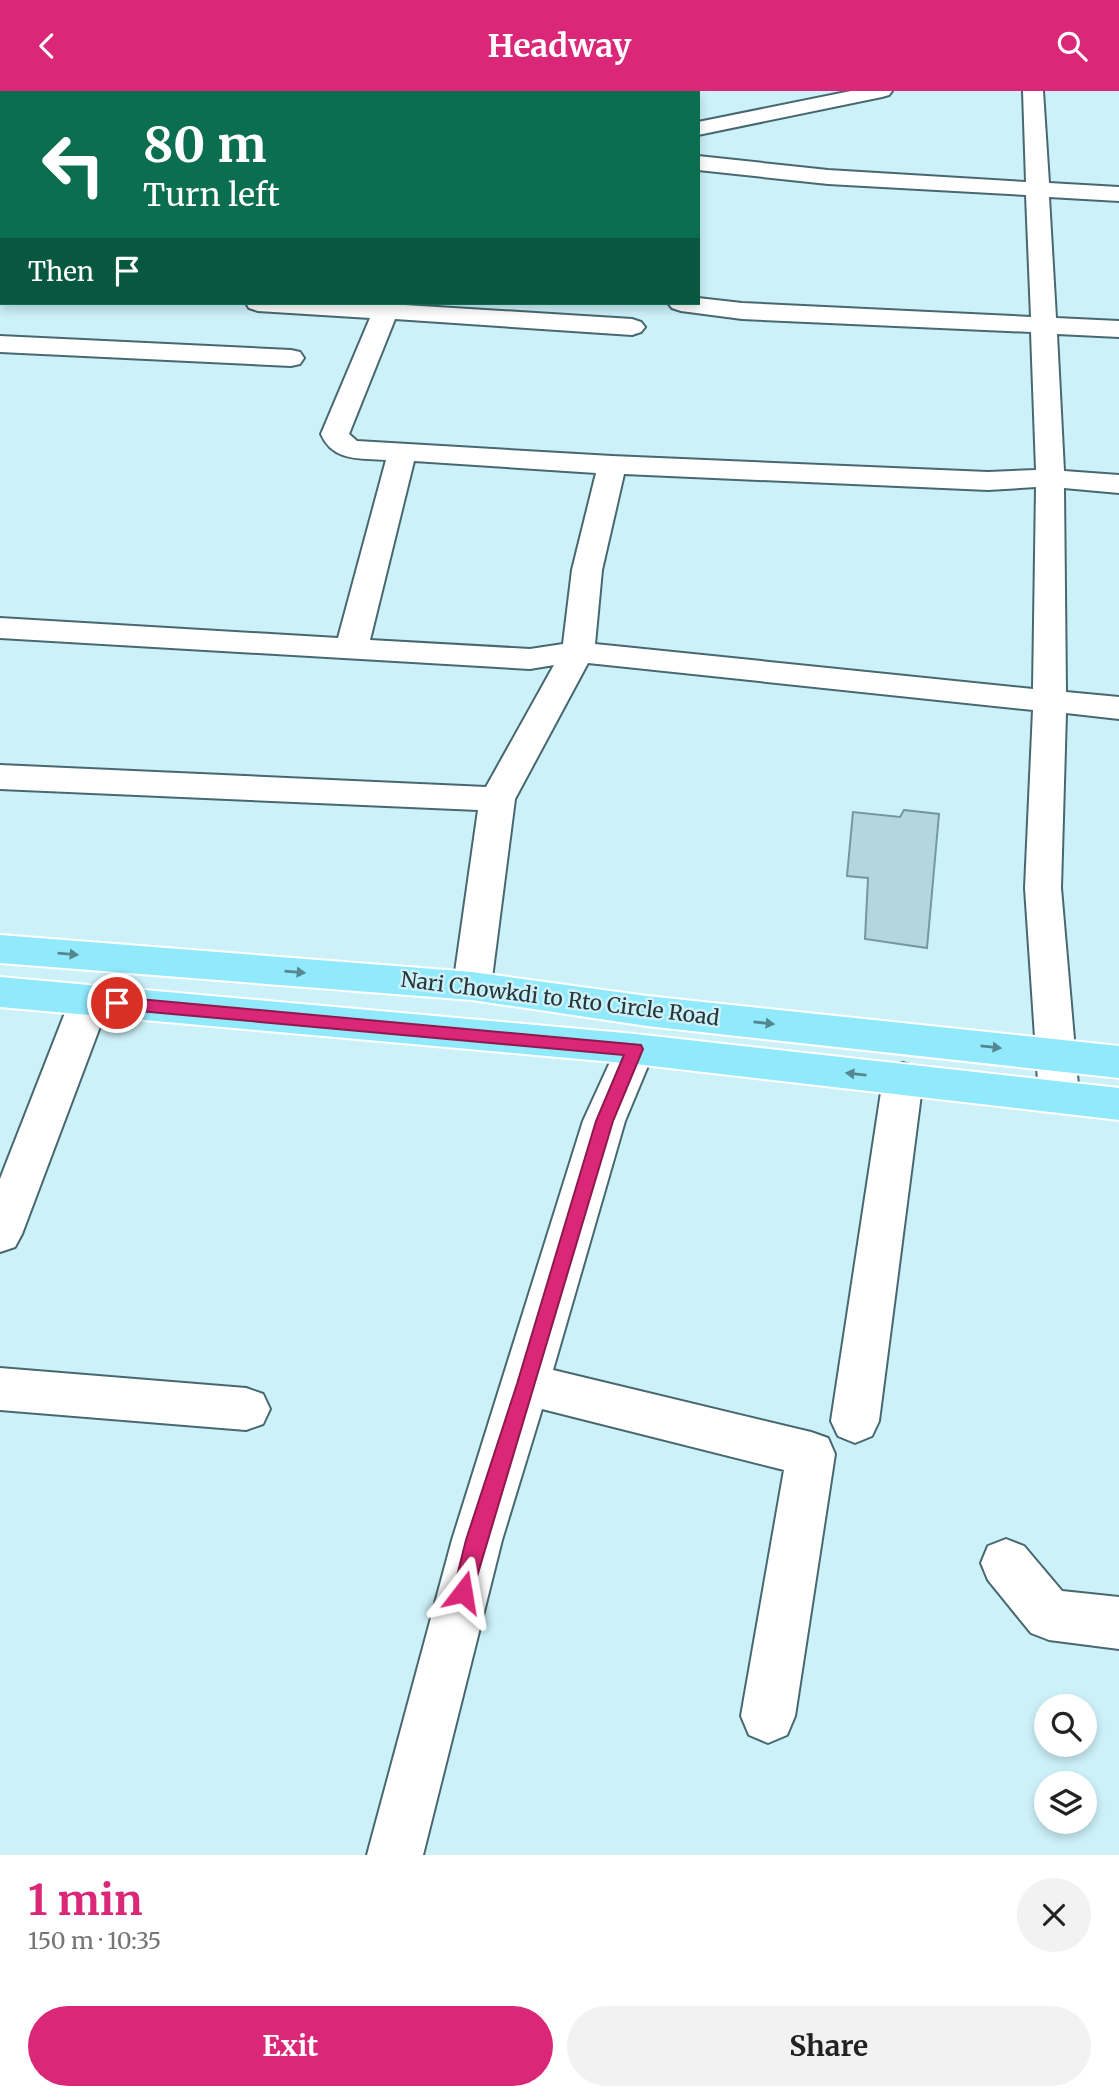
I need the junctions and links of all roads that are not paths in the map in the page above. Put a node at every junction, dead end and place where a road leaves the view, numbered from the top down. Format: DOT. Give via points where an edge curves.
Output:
graph roads {
  1 [pos="882,91"];
  2 [pos="1033,91"];
  3 [pos="700,129"];
  4 [pos="700,163"];
  5 [pos="1037,189"];
  6 [pos="1119,194"];
  7 [pos="290,305"];
  8 [pos="699,305"];
  9 [pos="386,311"];
  10 [pos="1044,324"];
  11 [pos="632,327"];
  12 [pos="1119,329"];
  13 [pos="0,344"];
  14 [pos="292,358"];
  15 [pos="402,454"];
  16 [pos="612,465"];
  17 [pos="1050,478"];
  18 [pos="1119,484"];
  19 [pos="0,628"];
  20 [pos="352,647"];
  21 [pos="578,652"];
  22 [pos="1049,701"];
  23 [pos="1119,708"];
  24 [pos="0,777"];
  25 [pos="496,799"];
  26 [pos="0,949"];
  27 [pos="472,986"];
  28 [pos="0,992"];
  29 [pos="90,1000"];
  30 [pos="635,1049"];
  31 [pos="1057,1055"];
  32 [pos="1119,1062"];
  33 [pos="903,1079"];
  34 [pos="1059,1097"];
  35 [pos="1119,1104"];
  36 [pos="0,1234"];
  37 [pos="526,1384"];
  38 [pos="0,1389"];
  39 [pos="246,1409"];
  40 [pos="855,1421"];
  41 [pos="1006,1563"];
  42 [pos="1119,1623"];
  43 [pos="768,1716"];
  44 [pos="395,1855"];
  1 -- 3 [label="street"];
  2 -- 5 [label="street"];
  4 -- 5 [label="street" via="828,177"];
  5 -- 6 [label="street"];
  5 -- 10 [label="street"];
  7 -- 9 [label="street"];
  8 -- 10 [label="street"];
  9 -- 11 [label="street"];
  9 -- 15 [label="street" via="335,434 339,443 352,449"];
  10 -- 12 [label="street"];
  10 -- 17 [label="street"];
  13 -- 14 [label="street"];
  15 -- 16 [label="street"];
  15 -- 20 [label="street"];
  16 -- 17 [label="street" via="988,481"];
  16 -- 21 [label="street" via="587,570"];
  17 -- 18 [label="street"];
  17 -- 22 [label="street"];
  19 -- 20 [label="street"];
  20 -- 21 [label="street" via="530,659"];
  21 -- 22 [label="street"];
  21 -- 25 [label="street"];
  22 -- 23 [label="street"];
  22 -- 31 [label="street" via="1043,888"];
  24 -- 25 [label="street"];
  25 -- 27 [label="street"];
  26 -- 27 [label="highway, Nari Chowkdi to Rto Circle Road, one-way"];
  27 -- 31 [label="highway, Nari Chowkdi to Rto Circle Road, one-way" via="647,1011"];
  28 -- 29 [label="highway"];
  29 -- 30 [label="highway"];
  29 -- 36 [label="street"];
  33 -- 30 [label="highway, one-way"];
  30 -- 37 [label="street" via="604,1121"];
  31 -- 32 [label="highway, Nari Chowkdi to Rto Circle Road"];
  31 -- 34 [label="street"];
  33 -- 34 [label="highway"];
  33 -- 40 [label="street"];
  34 -- 35 [label="highway"];
  37 -- 43 [label="street" via="811,1454"];
  37 -- 44 [label="street" via="477,1540"];
  38 -- 39 [label="street"];
  41 -- 42 [label="street" via="1049,1615"];
}
